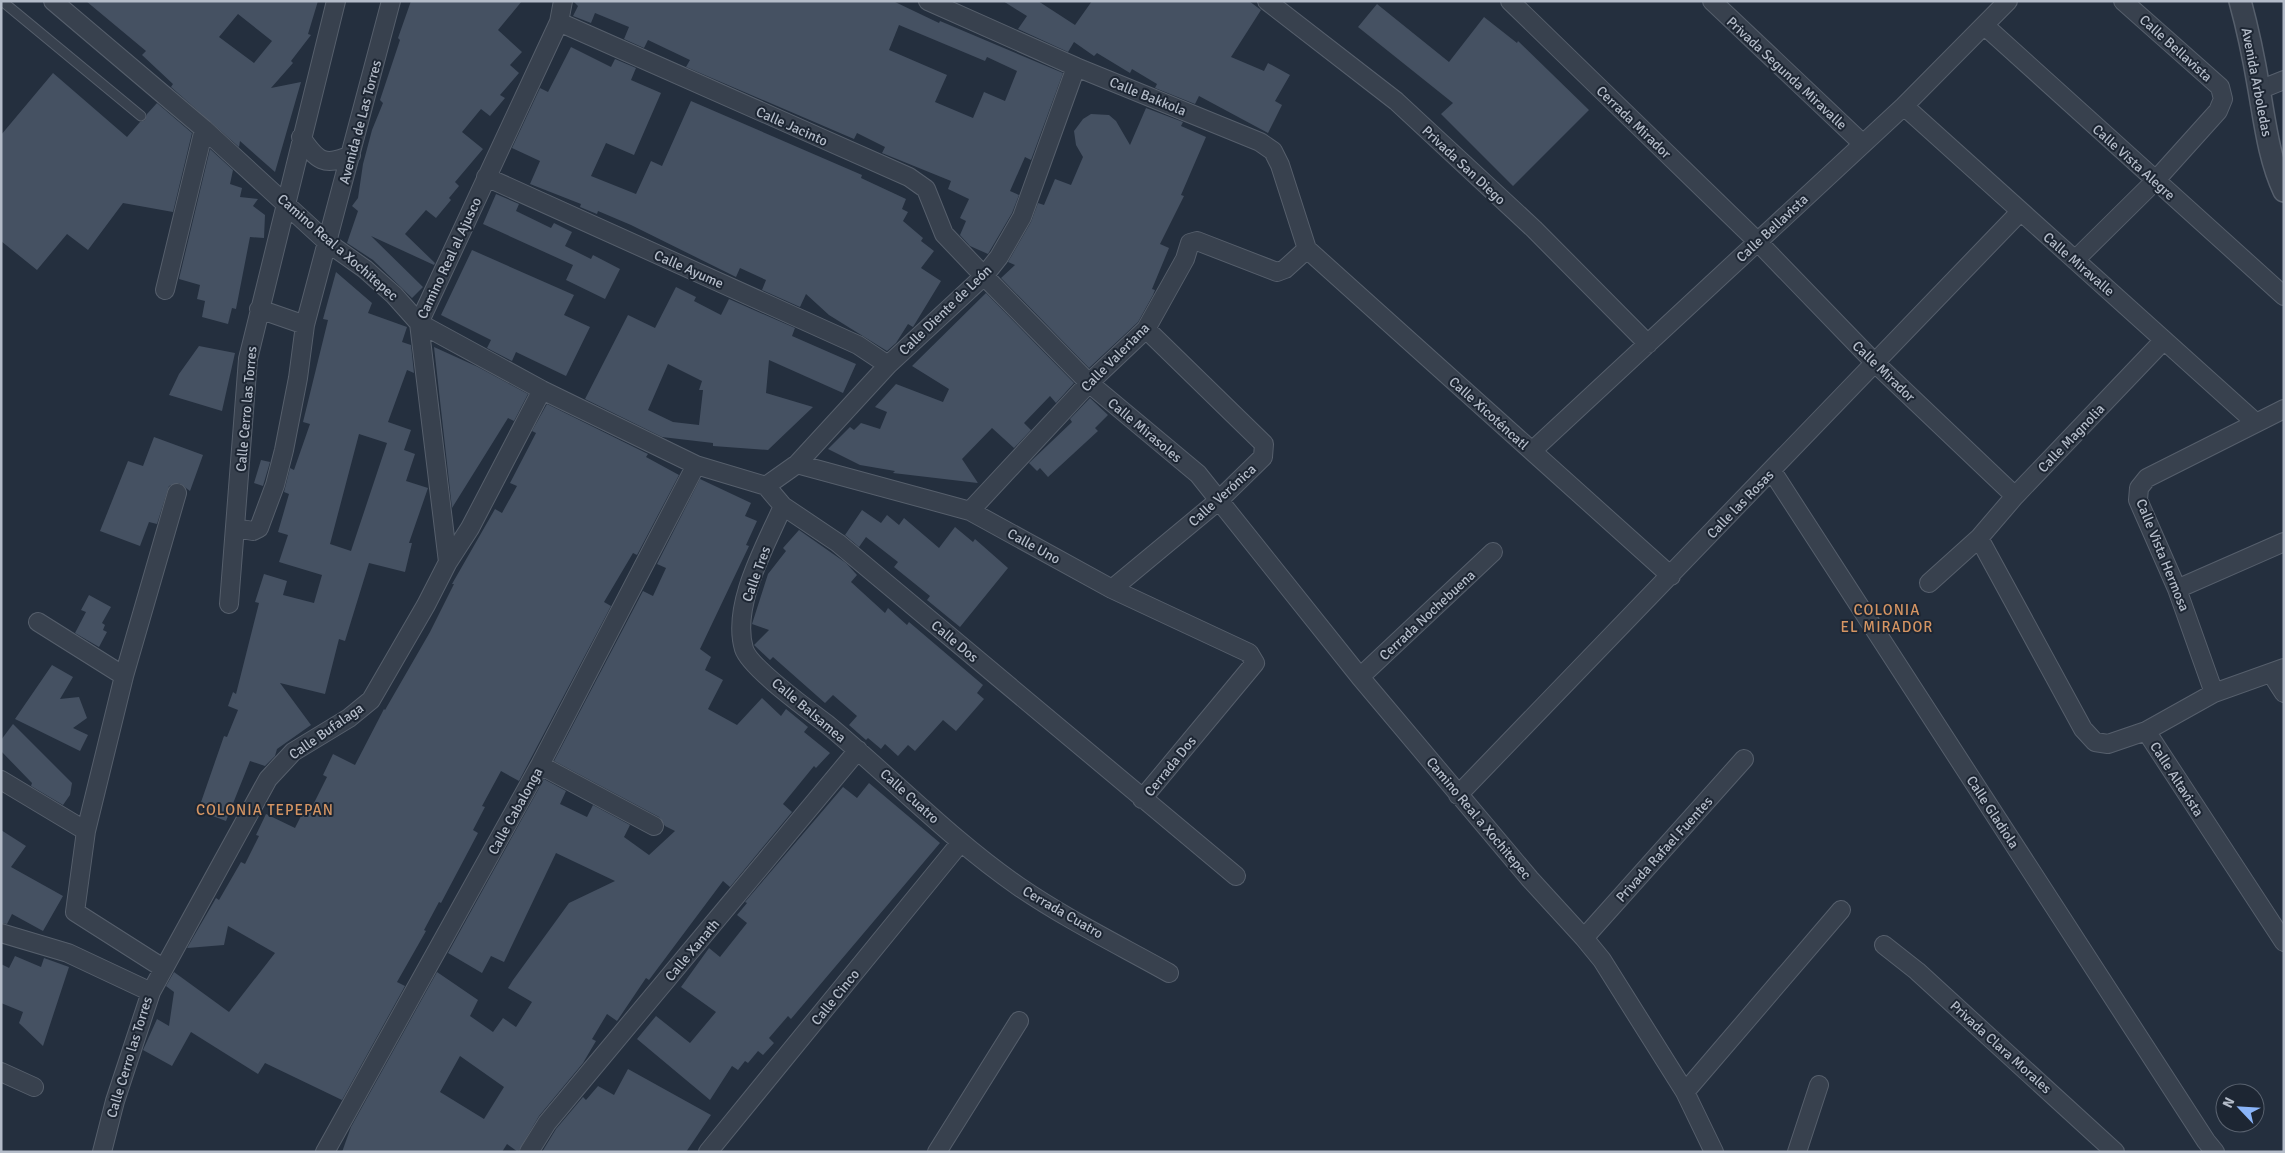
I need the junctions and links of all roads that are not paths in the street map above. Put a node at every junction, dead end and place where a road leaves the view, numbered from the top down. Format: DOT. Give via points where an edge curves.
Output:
graph roads {
  1 [pos="2,1"];
  2 [pos="53,1"];
  3 [pos="336,1"];
  4 [pos="391,1"];
  5 [pos="563,1"];
  6 [pos="928,1"];
  7 [pos="1267,1"];
  8 [pos="1510,1"];
  9 [pos="2008,1"];
  10 [pos="2123,1"];
  11 [pos="2240,1"];
  12 [pos="1715,2"];
  13 [pos="558,22"];
  14 [pos="1984,26"];
  15 [pos="1076,67"];
  16 [pos="2284,80"];
  17 [pos="2259,90"];
  18 [pos="1904,106"];
  19 [pos="141,116"];
  20 [pos="204,130"];
  21 [pos="301,137"];
  22 [pos="1863,144"];
  23 [pos="351,155"];
  24 [pos="486,177"];
  25 [pos="2155,181"];
  26 [pos="2284,191"];
  27 [pos="287,203"];
  28 [pos="2020,212"];
  29 [pos="1758,242"];
  30 [pos="328,243"];
  31 [pos="1307,249"];
  32 [pos="2076,260"];
  33 [pos="984,276"];
  34 [pos="165,290"];
  35 [pos="2284,296"];
  36 [pos="259,309"];
  37 [pos="419,323"];
  38 [pos="305,325"];
  39 [pos="1146,329"];
  40 [pos="2164,340"];
  41 [pos="1648,344"];
  42 [pos="1874,362"];
  43 [pos="888,366"];
  44 [pos="1089,383"];
  45 [pos="542,390"];
  46 [pos="2284,409"];
  47 [pos="2255,422"];
  48 [pos="1532,452"];
  49 [pos="797,464"];
  50 [pos="696,465"];
  51 [pos="1772,471"];
  52 [pos="766,486"];
  53 [pos="177,493"];
  54 [pos="2015,496"];
  55 [pos="1218,502"];
  56 [pos="784,506"];
  57 [pos="970,511"];
  58 [pos="235,528"];
  59 [pos="1979,538"];
  60 [pos="2284,542"];
  61 [pos="1493,552"];
  62 [pos="448,562"];
  63 [pos="1671,576"];
  64 [pos="1929,584"];
  65 [pos="2177,588"];
  66 [pos="1112,589"];
  67 [pos="229,604"];
  68 [pos="38,622"];
  69 [pos="1255,663"];
  70 [pos="760,669"];
  71 [pos="2278,671"];
  72 [pos="124,676"];
  73 [pos="1360,677"];
  74 [pos="2214,693"];
  75 [pos="2284,693"];
  76 [pos="2146,731"];
  77 [pos="858,750"];
  78 [pos="1744,759"];
  79 [pos="540,765"];
  80 [pos="1,780"];
  81 [pos="1458,795"];
  82 [pos="1142,799"];
  83 [pos="654,826"];
  84 [pos="86,830"];
  85 [pos="961,842"];
  86 [pos="1236,876"];
  87 [pos="1841,910"];
  88 [pos="1,933"];
  89 [pos="1584,938"];
  90 [pos="2284,942"];
  91 [pos="1884,945"];
  92 [pos="163,968"];
  93 [pos="1170,973"];
  94 [pos="151,992"];
  95 [pos="1019,1021"];
  96 [pos="1,1072"];
  97 [pos="1818,1085"];
  98 [pos="34,1087"];
  99 [pos="1685,1092"];
  100 [pos="102,1152"];
  101 [pos="325,1152"];
  102 [pos="529,1152"];
  103 [pos="708,1152"];
  104 [pos="937,1152"];
  105 [pos="1714,1152"];
  106 [pos="1797,1152"];
  107 [pos="2116,1152"];
  108 [pos="2215,1152"];
  1 -- 19 [label="lane"];
  2 -- 20 [label="street, Camino Real a Xochitepec"];
  3 -- 21 [label="street"];
  4 -- 23 [label="street, Avenida de Las Torres"];
  5 -- 13 [label="street, Camino Real al Ajusco"];
  6 -- 15 [label="street, Calle Bakkola"];
  7 -- 41 [label="street, Privada San Diego" via="1396,101 1534,229"];
  8 -- 29 [label="street, Cerrada Mirador"];
  9 -- 14 [label="street, Calle Bellavista"];
  10 -- 25 [label="street, Calle Bellavista" via="2220,87 2223,99 2218,110"];
  11 -- 17 [label="street, Avenida Arboledas"];
  12 -- 22 [label="street, Privada Segunda Miravalle"];
  13 -- 24 [label="street, Camino Real al Ajusco"];
  13 -- 33 [label="street, Calle Jacinto" via="909,177 926,188 944,234"];
  14 -- 18 [label="street, Calle Bellavista"];
  14 -- 25 [label="street, Calle Vista Alegre"];
  15 -- 31 [label="street, Calle Bakkola" via="1260,142 1273,151"];
  15 -- 33 [label="street, Calle Diente de León" via="1022,216 999,257"];
  16 -- 17 [label="street"];
  17 -- 26 [label="street, Avenida Arboledas" via="2264,126 2276,174"];
  18 -- 22 [label="street, Calle Bellavista"];
  18 -- 28 [label="street, Calle Miravalle"];
  20 -- 27 [label="street, Camino Real a Xochitepec"];
  20 -- 34 [label="street"];
  21 -- 23 [label="street" via="312,153 322,160 335,162"];
  21 -- 27 [label="street"];
  22 -- 29 [label="street, Calle Bellavista"];
  23 -- 30 [label="street, Avenida de Las Torres"];
  24 -- 37 [label="street, Camino Real al Ajusco"];
  24 -- 43 [label="street, Calle Ayume" via="858,345"];
  25 -- 32 [label="street"];
  25 -- 35 [label="street, Calle Vista Alegre"];
  27 -- 30 [label="street, Camino Real a Xochitepec"];
  27 -- 36 [label="street, Calle Cerro las Torres"];
  28 -- 32 [label="street, Calle Miravalle"];
  28 -- 42 [label="street, Calle las Rosas"];
  29 -- 41 [label="street, Calle Bellavista"];
  29 -- 42 [label="street, Calle Mirador"];
  30 -- 37 [label="street, Camino Real a Xochitepec" via="387,288"];
  30 -- 38 [label="street"];
  31 -- 39 [label="street, Calle Valeriana" via="1277,272 1197,241 1190,243 1185,259"];
  31 -- 48 [label="street, Calle Xicoténcatl"];
  32 -- 40 [label="street, Calle Miravalle"];
  33 -- 43 [label="street, Calle Diente de León"];
  33 -- 44 [label="street, Calle Mirasoles"];
  36 -- 38 [label="street"];
  36 -- 58 [label="street, Calle Cerro las Torres" via="248,359"];
  37 -- 45 [label="street, Camino Real a Xochitepec"];
  37 -- 62 [label="street, Camino Real al Ajusco"];
  38 -- 58 [label="street" via="298,378 275,485 259,528 253,531"];
  39 -- 44 [label="street, Calle Valeriana"];
  39 -- 55 [label="street, Calle Verónica" via="1264,444 1263,457"];
  40 -- 47 [label="street, Calle Miravalle"];
  40 -- 54 [label="street, Calle Magnolia"];
  41 -- 48 [label="street, Calle Bellavista"];
  42 -- 51 [label="street, Calle las Rosas"];
  42 -- 54 [label="street, Calle Mirador"];
  43 -- 49 [label="street, Calle Diente de León"];
  44 -- 55 [label="street, Calle Mirasoles" via="1198,474"];
  44 -- 57 [label="street, Calle Valeriana"];
  45 -- 50 [label="street, Camino Real a Xochitepec"];
  45 -- 62 [label="street, Calle Bufalaga" via="470,528"];
  46 -- 47 [label="street, Calle Vista Hermosa"];
  47 -- 65 [label="street, Calle Vista Hermosa" via="2146,478 2138,488 2138,500"];
  48 -- 63 [label="street, Calle Xicoténcatl"];
  49 -- 52 [label="street, Calle Diente de León"];
  49 -- 57 [label="street, Calle Uno"];
  50 -- 52 [label="street, Camino Real a Xochitepec"];
  50 -- 79 [label="street, Calle Cabalonga"];
  51 -- 63 [label="street, Calle las Rosas"];
  51 -- 108 [label="street, Calle Gladiola"];
  52 -- 56 [label="street, Calle Dos"];
  53 -- 72 [label="street"];
  54 -- 59 [label="street, Calle Magnolia"];
  55 -- 66 [label="street, Calle Verónica"];
  55 -- 73 [label="street, Camino Real a Xochitepec"];
  56 -- 70 [label="street, Calle Tres" via="751,582 744,607 741,630 745,651"];
  56 -- 82 [label="street, Calle Dos" via="838,543"];
  57 -- 66 [label="street, Calle Uno"];
  58 -- 67 [label="street, Calle Cerro las Torres"];
  59 -- 64 [label="street, Calle Magnolia"];
  59 -- 76 [label="street, Calle Altavista" via="2083,729 2095,742 2108,744"];
  60 -- 65 [label="street"];
  61 -- 73 [label="street, Cerrada Nochebuena"];
  62 -- 92 [label="street, Calle Bufalaga" via="370,700 349,718 293,752 268,779"];
  63 -- 81 [label="street, Calle las Rosas"];
  65 -- 74 [label="street, Calle Vista Hermosa"];
  66 -- 69 [label="street, Calle Uno" via="1249,652"];
  68 -- 72 [label="street"];
  69 -- 82 [label="street, Cerrada Dos"];
  70 -- 77 [label="street, Calle Balsamea"];
  71 -- 74 [label="street"];
  71 -- 75 [label="street"];
  72 -- 84 [label="street"];
  73 -- 81 [label="street, Camino Real a Xochitepec"];
  74 -- 76 [label="street"];
  76 -- 90 [label="street, Calle Altavista"];
  77 -- 85 [label="street, Calle Cuatro"];
  77 -- 102 [label="street, Calle Xanath" via="547,1123"];
  78 -- 89 [label="street, Privada Rafael Fuentes"];
  79 -- 83 [label="street"];
  79 -- 101 [label="street, Calle Cabalonga"];
  80 -- 84 [label="street"];
  81 -- 89 [label="street, Camino Real a Xochitepec"];
  82 -- 86 [label="street, Cerrada Dos"];
  84 -- 92 [label="street" via="75,912"];
  85 -- 93 [label="street, Cerrada Cuatro" via="1019,886"];
  85 -- 103 [label="street, Calle Cinco"];
  87 -- 99 [label="street"];
  88 -- 94 [label="street, Calle Cerro las Torres" via="68,954"];
  89 -- 99 [label="street, Camino Real a Xochitepec" via="1602,960"];
  91 -- 107 [label="street, Privada Clara Morales"];
  92 -- 94 [label="street, Calle Bufalaga"];
  94 -- 100 [label="street, Calle Cerro las Torres" via="115,1101"];
  95 -- 104 [label="street"];
  96 -- 98 [label="street"];
  97 -- 106 [label="street"];
  99 -- 105 [label="street, Camino Real a Xochitepec"];
}
